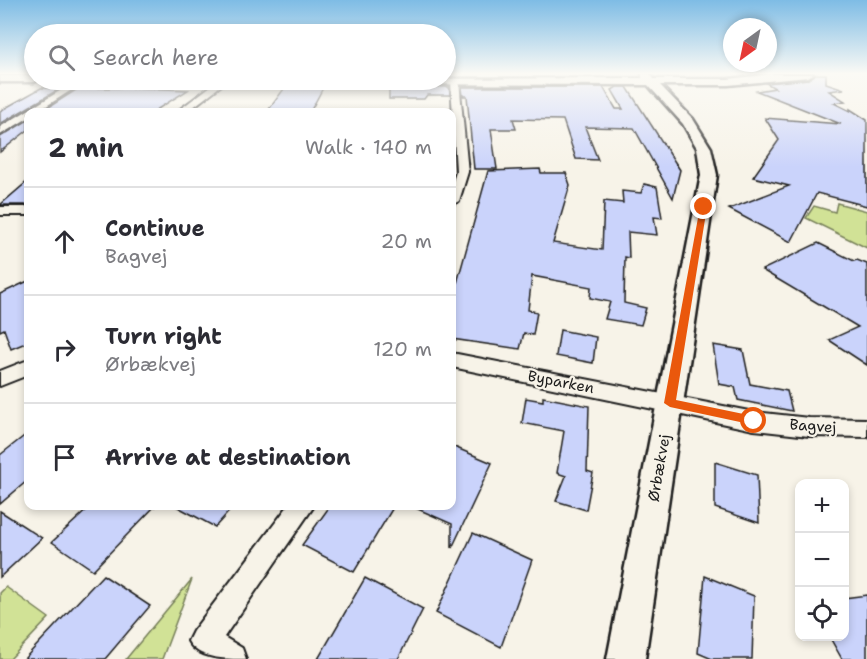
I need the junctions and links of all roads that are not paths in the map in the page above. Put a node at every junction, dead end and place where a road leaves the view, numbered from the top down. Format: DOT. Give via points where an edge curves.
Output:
graph roads {
  1 [pos="672,105"];
  2 [pos="24,117"];
  3 [pos="0,132"];
  4 [pos="456,140"];
  5 [pos="456,189"];
  6 [pos="0,211"];
  7 [pos="24,211"];
  8 [pos="456,361"];
  9 [pos="24,370"];
  10 [pos="0,379"];
  11 [pos="670,403"];
  12 [pos="859,428"];
  13 [pos="299,510"];
  14 [pos="231,659"];
  15 [pos="626,659"];
  1 -- 11 [label="street, Ørbækvej" via="704,148 709,175"];
  2 -- 3 [label="street"];
  4 -- 5 [label="street" via="462,172"];
  6 -- 7 [label="street"];
  8 -- 11 [label="street, Byparken"];
  9 -- 10 [label="street"];
  11 -- 12 [label="street, Bagvej" via="754,421"];
  11 -- 15 [label="street, Ørbækvej"];
  13 -- 14 [label="street" via="203,641"];
}
